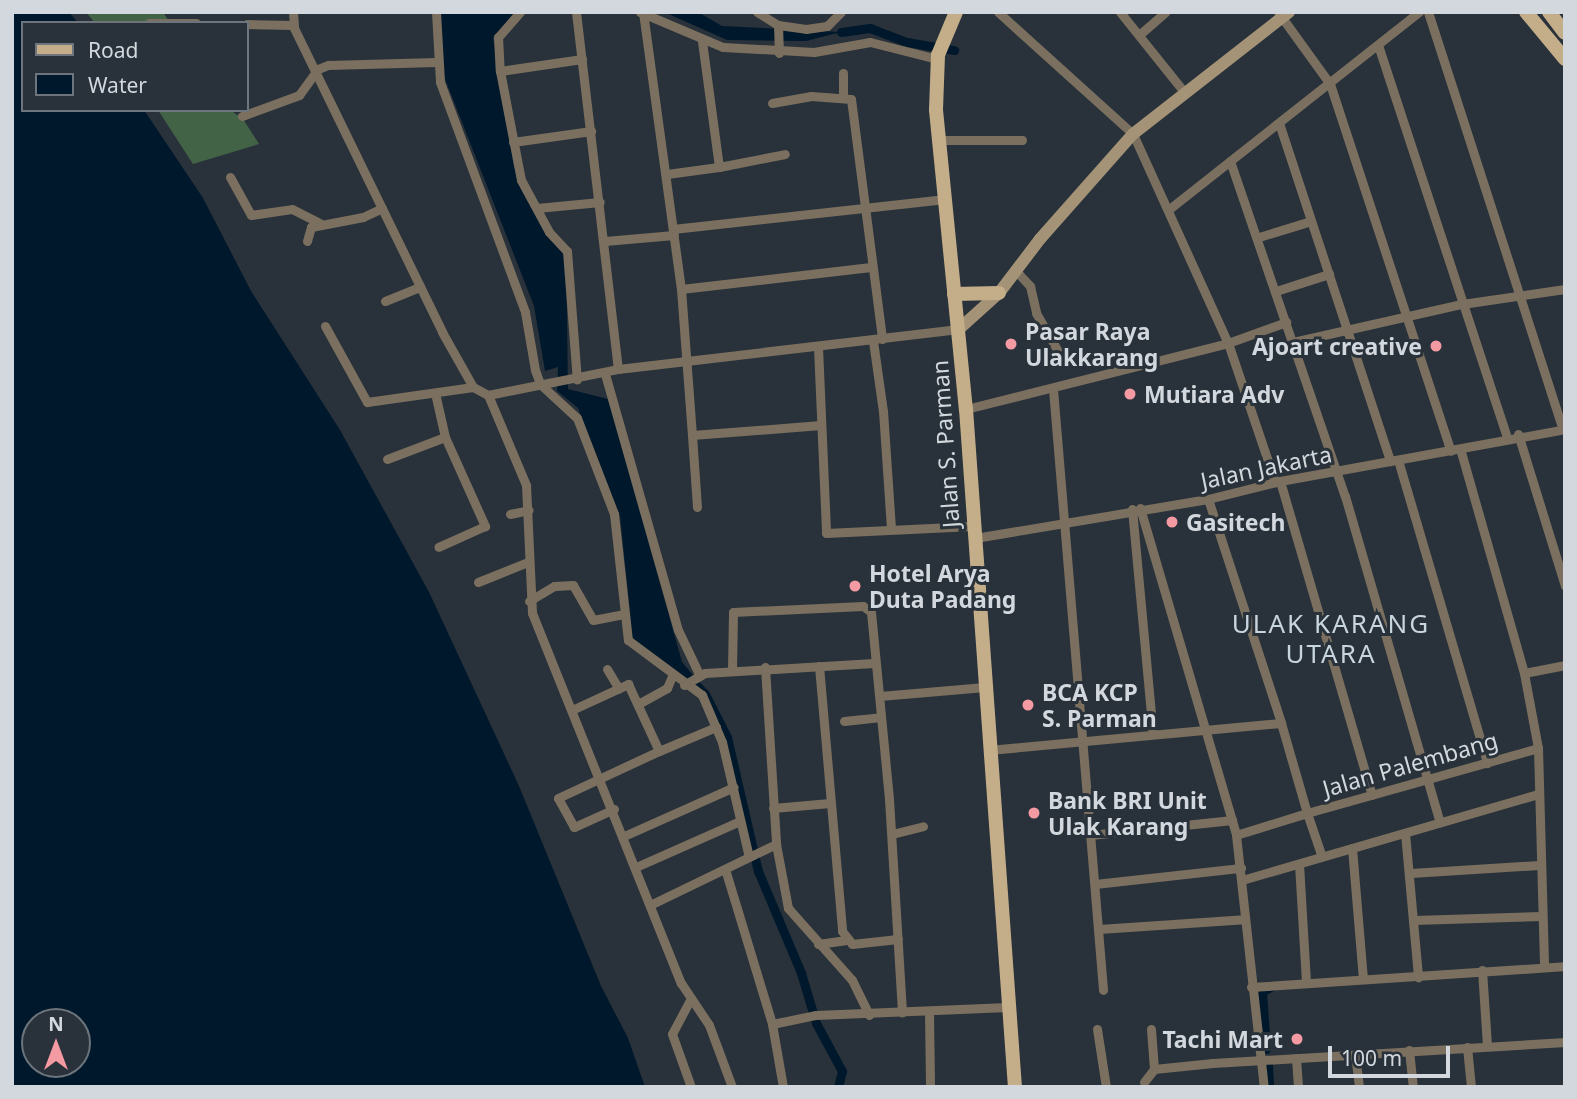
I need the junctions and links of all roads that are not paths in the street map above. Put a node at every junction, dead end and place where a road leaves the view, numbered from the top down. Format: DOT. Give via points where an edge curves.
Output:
graph roads {
  1 [pos="293,12"];
  2 [pos="436,12"];
  3 [pos="520,12"];
  4 [pos="576,12"];
  5 [pos="757,12"];
  6 [pos="841,12"];
  7 [pos="956,12"];
  8 [pos="998,12"];
  9 [pos="1121,12"];
  10 [pos="1165,12"];
  11 [pos="1419,12"];
  12 [pos="1428,12"];
  13 [pos="1526,12"];
  14 [pos="1549,12"];
  15 [pos="642,13"];
  16 [pos="1283,14"];
  17 [pos="248,24"];
  18 [pos="293,25"];
  19 [pos="778,27"];
  20 [pos="1565,33"];
  21 [pos="1139,35"];
  22 [pos="702,41"];
  23 [pos="1378,44"];
  24 [pos="779,51"];
  25 [pos="937,57"];
  26 [pos="582,59"];
  27 [pos="1565,59"];
  28 [pos="436,62"];
  29 [pos="318,69"];
  30 [pos="500,71"];
  31 [pos="843,73"];
  32 [pos="1330,83"];
  33 [pos="1185,93"];
  34 [pos="843,95"];
  35 [pos="772,103"];
  36 [pos="242,116"];
  37 [pos="1279,123"];
  38 [pos="591,131"];
  39 [pos="1133,134"];
  40 [pos="1022,140"];
  41 [pos="940,141"];
  42 [pos="513,142"];
  43 [pos="785,154"];
  44 [pos="1230,161"];
  45 [pos="719,167"];
  46 [pos="667,174"];
  47 [pos="230,177"];
  48 [pos="945,199"];
  49 [pos="600,202"];
  50 [pos="864,206"];
  51 [pos="382,208"];
  52 [pos="537,208"];
  53 [pos="1168,210"];
  54 [pos="1311,221"];
  55 [pos="320,223"];
  56 [pos="673,232"];
  57 [pos="1259,237"];
  58 [pos="307,241"];
  59 [pos="605,241"];
  60 [pos="872,267"];
  61 [pos="1016,271"];
  62 [pos="1329,274"];
  63 [pos="420,287"];
  64 [pos="681,289"];
  65 [pos="1565,289"];
  66 [pos="1276,290"];
  67 [pos="999,293"];
  68 [pos="954,294"];
  69 [pos="1521,296"];
  70 [pos="385,301"];
  71 [pos="1462,304"];
  72 [pos="1406,317"];
  73 [pos="1286,322"];
  74 [pos="325,326"];
  75 [pos="959,329"];
  76 [pos="1346,330"];
  77 [pos="877,340"];
  78 [pos="1293,341"];
  79 [pos="1228,343"];
  80 [pos="818,347"];
  81 [pos="1063,360"];
  82 [pos="689,363"];
  83 [pos="618,369"];
  84 [pos="605,374"];
  85 [pos="575,380"];
  86 [pos="540,384"];
  87 [pos="473,387"];
  88 [pos="1053,389"];
  89 [pos="435,393"];
  90 [pos="488,395"];
  91 [pos="966,409"];
  92 [pos="821,425"];
  93 [pos="1564,429"];
  94 [pos="1518,434"];
  95 [pos="692,435"];
  96 [pos="445,437"];
  97 [pos="1507,437"];
  98 [pos="1456,450"];
  99 [pos="387,459"];
  100 [pos="1394,461"];
  101 [pos="1335,472"];
  102 [pos="1278,481"];
  103 [pos="1208,499"];
  104 [pos="697,507"];
  105 [pos="1136,508"];
  106 [pos="529,510"];
  107 [pos="510,514"];
  108 [pos="1067,522"];
  109 [pos="891,529"];
  110 [pos="974,532"];
  111 [pos="438,547"];
  112 [pos="528,562"];
  113 [pos="478,582"];
  114 [pos="1565,586"];
  115 [pos="529,601"];
  116 [pos="623,614"];
  117 [pos="874,663"];
  118 [pos="1565,665"];
  119 [pos="820,666"];
  120 [pos="765,667"];
  121 [pos="607,669"];
  122 [pos="732,670"];
  123 [pos="1524,673"];
  124 [pos="672,676"];
  125 [pos="697,676"];
  126 [pos="685,684"];
  127 [pos="985,687"];
  128 [pos="619,689"];
  129 [pos="880,696"];
  130 [pos="640,703"];
  131 [pos="574,709"];
  132 [pos="881,717"];
  133 [pos="845,721"];
  134 [pos="1281,723"];
  135 [pos="716,727"];
  136 [pos="1207,729"];
  137 [pos="1153,734"];
  138 [pos="1084,741"];
  139 [pos="1538,748"];
  140 [pos="989,750"];
  141 [pos="659,751"];
  142 [pos="1488,763"];
  143 [pos="601,778"];
  144 [pos="1427,779"];
  145 [pos="734,787"];
  146 [pos="1538,794"];
  147 [pos="1372,795"];
  148 [pos="830,803"];
  149 [pos="773,808"];
  150 [pos="614,809"];
  151 [pos="1307,813"];
  152 [pos="1232,820"];
  153 [pos="740,821"];
  154 [pos="1440,822"];
  155 [pos="923,826"];
  156 [pos="1405,833"];
  157 [pos="892,834"];
  158 [pos="1090,835"];
  159 [pos="1236,835"];
  160 [pos="624,836"];
  161 [pos="776,844"];
  162 [pos="1352,848"];
  163 [pos="750,856"];
  164 [pos="1322,857"];
  165 [pos="1299,864"];
  166 [pos="1539,865"];
  167 [pos="636,867"];
  168 [pos="1241,868"];
  169 [pos="725,869"];
  170 [pos="1411,873"];
  171 [pos="1242,880"];
  172 [pos="1095,884"];
  173 [pos="652,904"];
  174 [pos="1542,916"];
  175 [pos="1244,919"];
  176 [pos="1414,920"];
  177 [pos="1099,929"];
  178 [pos="898,939"];
  179 [pos="845,940"];
  180 [pos="818,944"];
  181 [pos="1565,965"];
  182 [pos="1544,966"];
  183 [pos="1482,970"];
  184 [pos="1418,977"];
  185 [pos="1363,979"];
  186 [pos="1306,982"];
  187 [pos="1251,987"];
  188 [pos="1103,990"];
  189 [pos="690,1000"];
  190 [pos="1008,1007"];
  191 [pos="929,1012"];
  192 [pos="902,1013"];
  193 [pos="869,1015"];
  194 [pos="772,1024"];
  195 [pos="1097,1029"];
  196 [pos="1151,1029"];
  197 [pos="1565,1042"];
  198 [pos="1487,1046"];
  199 [pos="1467,1047"];
  200 [pos="1409,1050"];
  201 [pos="1355,1054"];
  202 [pos="1296,1058"];
  203 [pos="1262,1061"];
  204 [pos="1154,1069"];
  205 [pos="1143,1082"];
  206 [pos="691,1087"];
  207 [pos="732,1087"];
  208 [pos="783,1087"];
  209 [pos="930,1087"];
  210 [pos="1015,1087"];
  211 [pos="1106,1087"];
  212 [pos="1264,1087"];
  213 [pos="1298,1087"];
  214 [pos="1359,1087"];
  215 [pos="1413,1087"];
  216 [pos="1471,1087"];
  1 -- 18 [label="street"];
  2 -- 28 [label="street"];
  3 -- 30 [label="street" via="498,37"];
  4 -- 26 [label="street"];
  5 -- 19 [label="street"];
  6 -- 19 [label="street" via="815,29"];
  7 -- 25 [label="main road, Jalan S. Parman"];
  8 -- 39 [label="street"];
  9 -- 21 [label="street"];
  10 -- 21 [label="street"];
  11 -- 23 [label="street"];
  12 -- 69 [label="street"];
  13 -- 27 [label="main road"];
  14 -- 20 [label="main road"];
  15 -- 22 [label="street"];
  15 -- 46 [label="street"];
  16 -- 32 [label="street"];
  16 -- 33 [label="main road"];
  17 -- 18 [label="street"];
  18 -- 29 [label="street"];
  19 -- 24 [label="street"];
  21 -- 33 [label="street"];
  22 -- 24 [label="street"];
  22 -- 45 [label="street"];
  23 -- 32 [label="street"];
  23 -- 71 [label="street"];
  24 -- 25 [label="street" via="821,51 863,42"];
  25 -- 41 [label="main road, Jalan S. Parman"];
  26 -- 30 [label="street"];
  26 -- 38 [label="street"];
  28 -- 29 [label="street" via="341,64"];
  28 -- 86 [label="street" via="454,125 525,313"];
  29 -- 36 [label="street" via="299,95"];
  29 -- 51 [label="street"];
  30 -- 42 [label="street"];
  31 -- 34 [label="street"];
  32 -- 37 [label="street"];
  32 -- 72 [label="street"];
  33 -- 39 [label="main road"];
  34 -- 35 [label="street"];
  34 -- 50 [label="street" via="852,100"];
  37 -- 44 [label="street"];
  37 -- 54 [label="street"];
  38 -- 42 [label="street"];
  38 -- 49 [label="street"];
  39 -- 53 [label="street"];
  39 -- 61 [label="main road"];
  40 -- 41 [label="street"];
  41 -- 48 [label="main road, Jalan S. Parman"];
  42 -- 52 [label="street" via="522,180"];
  43 -- 45 [label="street"];
  44 -- 53 [label="street"];
  44 -- 57 [label="street"];
  45 -- 46 [label="street"];
  46 -- 56 [label="street"];
  47 -- 55 [label="street" via="251,215 292,209"];
  48 -- 50 [label="street"];
  48 -- 68 [label="main road, Jalan S. Parman"];
  49 -- 52 [label="street"];
  49 -- 59 [label="street"];
  50 -- 56 [label="street"];
  50 -- 60 [label="street"];
  51 -- 55 [label="street" via="363,217"];
  51 -- 63 [label="street"];
  52 -- 85 [label="street" via="548,232 567,250"];
  53 -- 79 [label="street"];
  54 -- 57 [label="street"];
  54 -- 62 [label="street"];
  55 -- 58 [label="street" via="311,227"];
  56 -- 59 [label="street"];
  56 -- 64 [label="street"];
  57 -- 66 [label="street"];
  59 -- 83 [label="street"];
  60 -- 64 [label="street"];
  60 -- 77 [label="street"];
  61 -- 67 [label="main road"];
  61 -- 81 [label="street" via="1030,286 1036,313"];
  62 -- 66 [label="street"];
  62 -- 76 [label="street"];
  63 -- 70 [label="street"];
  63 -- 87 [label="street"];
  64 -- 82 [label="street"];
  65 -- 69 [label="street"];
  66 -- 73 [label="street"];
  67 -- 68 [label="main road"];
  67 -- 75 [label="main road"];
  68 -- 75 [label="main road, Jalan S. Parman"];
  69 -- 71 [label="street"];
  69 -- 93 [label="street"];
  71 -- 72 [label="street"];
  71 -- 97 [label="street"];
  72 -- 76 [label="street"];
  72 -- 98 [label="street"];
  73 -- 78 [label="street"];
  73 -- 79 [label="street"];
  74 -- 89 [label="street" via="367,402"];
  75 -- 77 [label="street"];
  75 -- 91 [label="main road, Jalan S. Parman"];
  76 -- 78 [label="street"];
  76 -- 100 [label="street"];
  77 -- 80 [label="street"];
  77 -- 109 [label="street"];
  78 -- 101 [label="street"];
  79 -- 88 [label="street"];
  79 -- 102 [label="street"];
  80 -- 82 [label="street"];
  80 -- 92 [label="street"];
  82 -- 83 [label="street"];
  82 -- 95 [label="street"];
  83 -- 84 [label="street"];
  84 -- 85 [label="street"];
  84 -- 125 [label="street" via="678,630"];
  85 -- 86 [label="street"];
  86 -- 90 [label="street"];
  86 -- 116 [label="street" via="577,418 614,514"];
  87 -- 89 [label="street"];
  87 -- 90 [label="street"];
  88 -- 91 [label="street"];
  88 -- 108 [label="street"];
  89 -- 96 [label="street"];
  90 -- 106 [label="street" via="522,471"];
  91 -- 110 [label="main road, Jalan S. Parman"];
  92 -- 95 [label="street"];
  92 -- 109 [label="street, Jalan Jakarta" via="826,533"];
  93 -- 94 [label="street, Jalan Jakarta"];
  94 -- 97 [label="street, Jalan Jakarta"];
  94 -- 114 [label="street"];
  95 -- 104 [label="street"];
  96 -- 99 [label="street"];
  96 -- 111 [label="street" via="485,526"];
  97 -- 98 [label="street, Jalan Jakarta"];
  98 -- 100 [label="street, Jalan Jakarta"];
  98 -- 123 [label="street"];
  100 -- 101 [label="street, Jalan Jakarta"];
  100 -- 142 [label="street"];
  101 -- 102 [label="street, Jalan Jakarta"];
  101 -- 144 [label="street"];
  102 -- 103 [label="street, Jalan Jakarta"];
  102 -- 147 [label="street"];
  103 -- 105 [label="street, Jalan Jakarta"];
  103 -- 134 [label="street, Jalan Palembang"];
  105 -- 108 [label="street, Jalan Jakarta"];
  105 -- 136 [label="street"];
  105 -- 137 [label="street"];
  106 -- 107 [label="street"];
  106 -- 112 [label="street"];
  108 -- 110 [label="street, Jalan Jakarta"];
  108 -- 138 [label="street"];
  109 -- 110 [label="street, Jalan Jakarta"];
  110 -- 127 [label="main road, Jalan S. Parman"];
  112 -- 113 [label="street"];
  112 -- 115 [label="street"];
  115 -- 116 [label="street" via="554,586 573,585 593,620"];
  115 -- 131 [label="street"];
  116 -- 124 [label="street" via="631,646"];
  117 -- 119 [label="street"];
  117 -- 122 [label="street" via="872,615 866,607 733,612 729,617"];
  117 -- 129 [label="street"];
  118 -- 123 [label="street"];
  119 -- 120 [label="street"];
  119 -- 148 [label="street"];
  120 -- 122 [label="street"];
  120 -- 149 [label="street"];
  121 -- 128 [label="street"];
  122 -- 125 [label="street"];
  123 -- 139 [label="street"];
  124 -- 126 [label="street"];
  124 -- 130 [label="street" via="667,688"];
  125 -- 126 [label="street"];
  126 -- 135 [label="street" via="702,695"];
  127 -- 129 [label="street"];
  127 -- 140 [label="main road, Jalan S. Parman"];
  128 -- 130 [label="street" via="628,684"];
  128 -- 131 [label="street"];
  129 -- 132 [label="street"];
  130 -- 141 [label="street"];
  131 -- 143 [label="street"];
  132 -- 133 [label="street"];
  132 -- 157 [label="street"];
  134 -- 136 [label="street"];
  134 -- 151 [label="street, Jalan Palembang"];
  135 -- 141 [label="street"];
  135 -- 145 [label="street"];
  136 -- 137 [label="street"];
  136 -- 152 [label="street"];
  137 -- 138 [label="street"];
  138 -- 140 [label="street"];
  138 -- 158 [label="street"];
  139 -- 142 [label="street, Jalan Palembang"];
  139 -- 146 [label="street"];
  140 -- 190 [label="main road, Jalan S. Parman"];
  141 -- 143 [label="street"];
  142 -- 144 [label="street, Jalan Palembang"];
  143 -- 150 [label="street"];
  143 -- 150 [label="street" via="558,798 574,827"];
  144 -- 147 [label="street, Jalan Palembang"];
  144 -- 154 [label="street"];
  145 -- 153 [label="street"];
  145 -- 160 [label="street"];
  146 -- 154 [label="street"];
  146 -- 166 [label="street"];
  147 -- 151 [label="street, Jalan Palembang"];
  148 -- 149 [label="street"];
  148 -- 179 [label="street"];
  149 -- 161 [label="street"];
  150 -- 160 [label="street"];
  151 -- 159 [label="street"];
  151 -- 164 [label="street"];
  152 -- 158 [label="street"];
  152 -- 159 [label="street"];
  153 -- 163 [label="street"];
  153 -- 167 [label="street"];
  154 -- 156 [label="street"];
  155 -- 157 [label="street"];
  156 -- 162 [label="street"];
  156 -- 170 [label="street"];
  157 -- 178 [label="street"];
  158 -- 172 [label="street"];
  159 -- 168 [label="street"];
  160 -- 167 [label="street"];
  161 -- 163 [label="street"];
  161 -- 180 [label="street" via="791,915"];
  162 -- 164 [label="street"];
  162 -- 185 [label="street"];
  163 -- 169 [label="street"];
  164 -- 165 [label="street"];
  165 -- 171 [label="street"];
  165 -- 186 [label="street"];
  166 -- 170 [label="street"];
  166 -- 174 [label="street"];
  167 -- 173 [label="street"];
  168 -- 171 [label="street"];
  168 -- 172 [label="street"];
  169 -- 173 [label="street"];
  169 -- 194 [label="street"];
  170 -- 176 [label="street"];
  171 -- 175 [label="street"];
  172 -- 177 [label="street"];
  173 -- 189 [label="street"];
  174 -- 176 [label="street"];
  174 -- 182 [label="street"];
  175 -- 177 [label="street"];
  175 -- 187 [label="street"];
  176 -- 184 [label="street"];
  177 -- 188 [label="street"];
  178 -- 179 [label="street" via="852,944"];
  178 -- 192 [label="street"];
  179 -- 180 [label="street"];
  180 -- 193 [label="street" via="852,980"];
  181 -- 182 [label="street"];
  182 -- 183 [label="street"];
  183 -- 184 [label="street"];
  183 -- 198 [label="street"];
  184 -- 185 [label="street"];
  185 -- 186 [label="street"];
  186 -- 187 [label="street"];
  187 -- 203 [label="street"];
  189 -- 206 [label="street" via="672,1034"];
  189 -- 207 [label="street" via="709,1025"];
  190 -- 191 [label="street"];
  190 -- 210 [label="main road, Jalan S. Parman"];
  191 -- 192 [label="street"];
  191 -- 209 [label="street"];
  192 -- 193 [label="street"];
  193 -- 194 [label="street" via="816,1015"];
  194 -- 208 [label="street"];
  195 -- 211 [label="street"];
  196 -- 204 [label="street"];
  197 -- 198 [label="street"];
  198 -- 199 [label="street"];
  199 -- 200 [label="street"];
  199 -- 216 [label="street"];
  200 -- 201 [label="street"];
  200 -- 215 [label="street"];
  201 -- 202 [label="street"];
  201 -- 214 [label="street"];
  202 -- 203 [label="street"];
  202 -- 213 [label="street"];
  203 -- 204 [label="street"];
  203 -- 212 [label="street"];
  204 -- 205 [label="street"];
}
